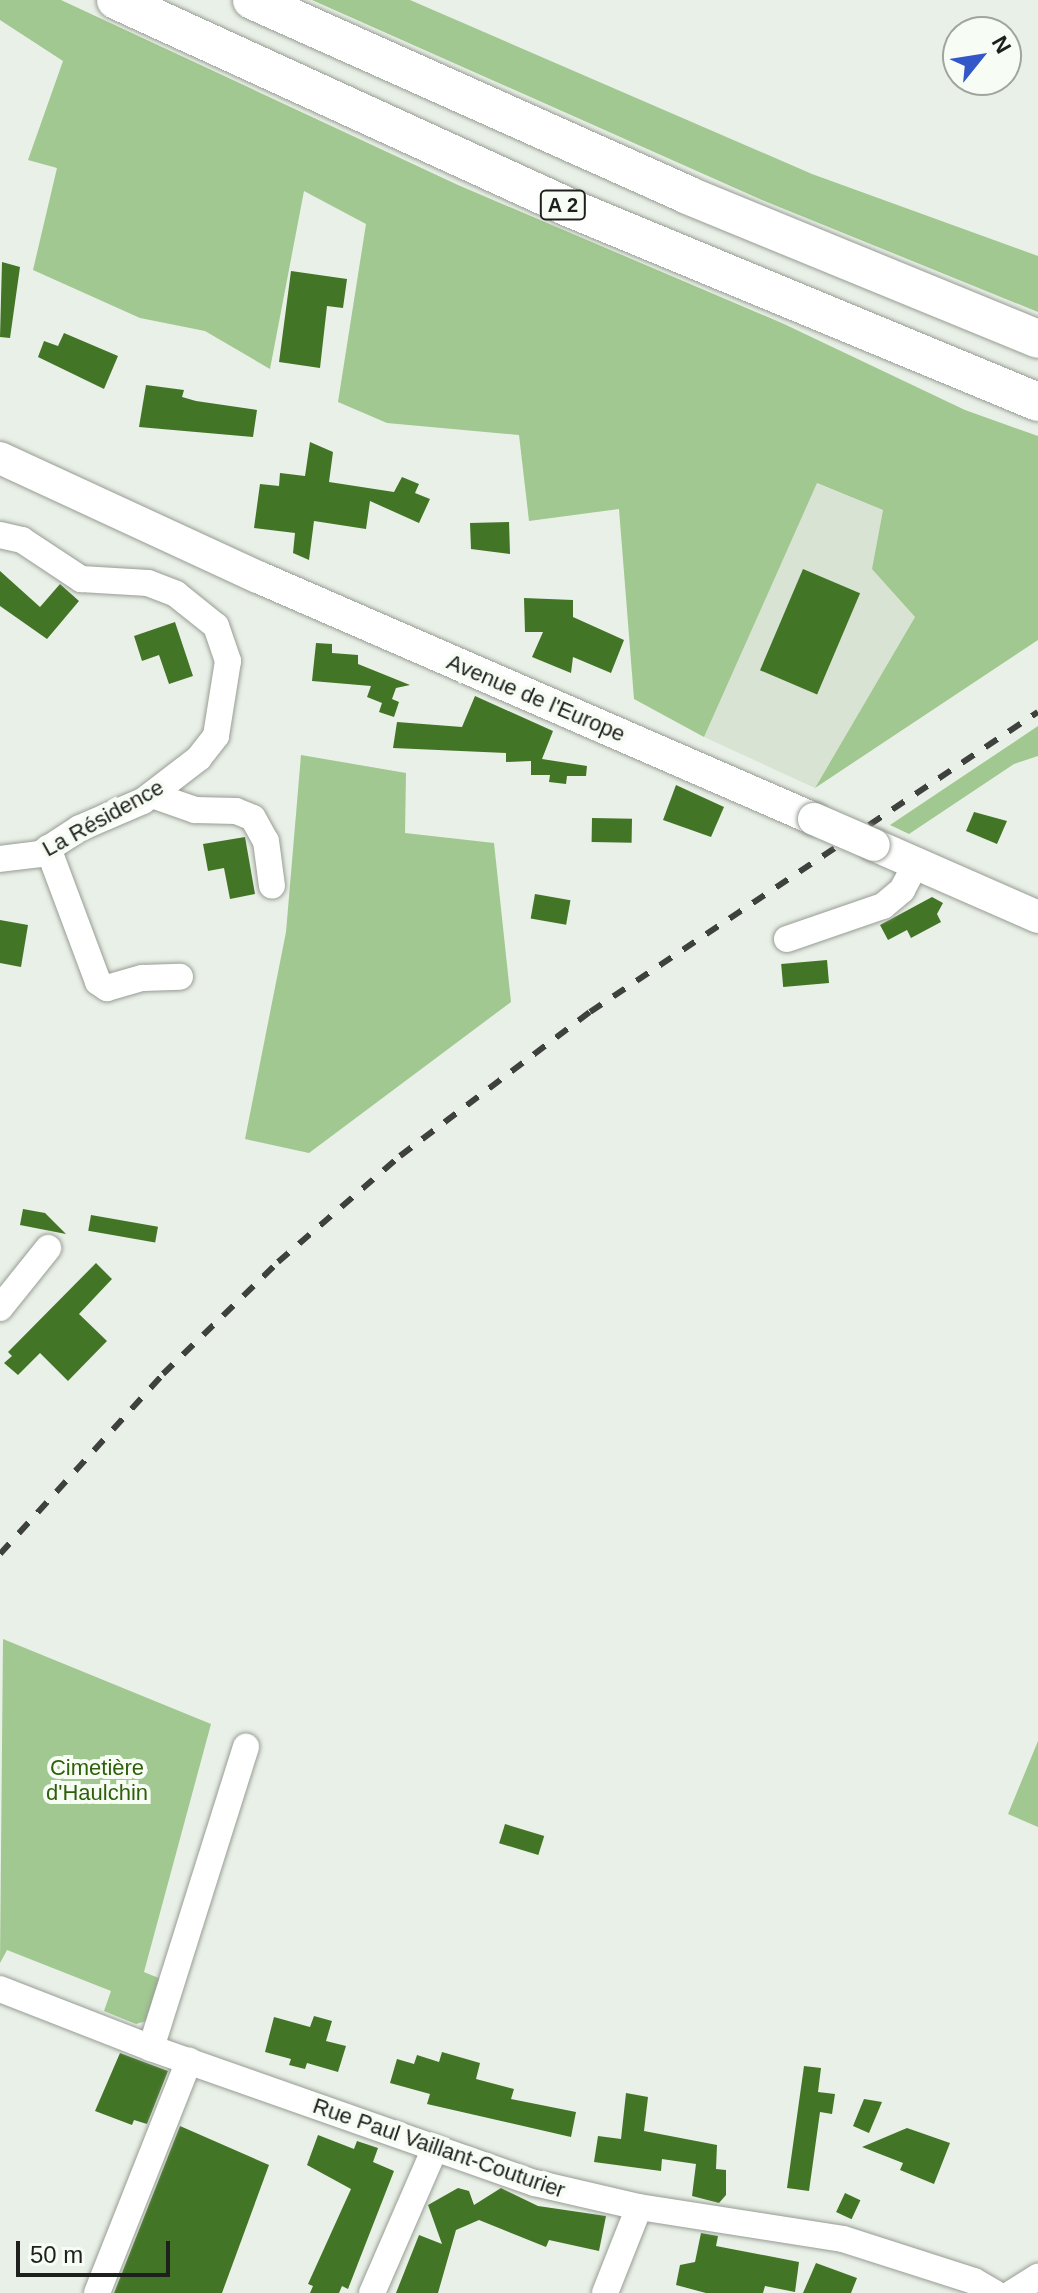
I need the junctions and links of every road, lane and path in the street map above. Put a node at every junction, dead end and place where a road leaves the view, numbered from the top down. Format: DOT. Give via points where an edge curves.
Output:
graph roads {
  1 [pos="116,0"];
  2 [pos="252,0"];
  3 [pos="1038,339"];
  4 [pos="1038,402"];
  5 [pos="0,458"];
  6 [pos="0,479"];
  7 [pos="0,535"];
  8 [pos="258,577"];
  9 [pos="152,795"];
  10 [pos="48,848"];
  11 [pos="0,859"];
  12 [pos="916,864"];
  13 [pos="272,886"];
  14 [pos="1038,917"];
  15 [pos="787,939"];
  16 [pos="180,977"];
  17 [pos="48,1248"];
  18 [pos="0,1308"];
  19 [pos="246,1747"];
  20 [pos="0,1989"];
  21 [pos="151,2048"];
  22 [pos="189,2061"];
  23 [pos="435,2148"];
  24 [pos="639,2207"];
  25 [pos="892,2257"];
  26 [pos="1038,2277"];
  27 [pos="97,2293"];
  28 [pos="372,2293"];
  29 [pos="605,2293"];
  30 [pos="938,2293"];
  31 [pos="995,2293"];
  32 [pos="1012,2293"];
  1 -- 4 [label="highway, A 2" via="565,206"];
  2 -- 3 [label="highway" via="687,195"];
  5 -- 8 [label="main road, Avenue de l'Europe"];
  6 -- 8 [label="main road, Avenue de l'Europe"];
  7 -- 9 [label="street, La Résidence" via="22,540 81,579 167,589 203,612 222,635 228,661 216,736 199,758"];
  8 -- 12 [label="main road, Avenue de l'Europe, bridge"];
  9 -- 10 [label="street, La Résidence"];
  9 -- 13 [label="street" via="195,810 236,811 253,818 266,841"];
  10 -- 11 [label="street, La Résidence" via="23,859"];
  10 -- 16 [label="street" via="98,982 107,988 143,978"];
  12 -- 14 [label="main road"];
  12 -- 15 [label="street" via="902,890 883,906"];
  17 -- 18 [label="street"];
  19 -- 21 [label="street"];
  20 -- 21 [label="street, Rue Paul Vaillant-Couturier"];
  21 -- 22 [label="street, Rue Paul Vaillant-Couturier"];
  22 -- 23 [label="street, Rue Paul Vaillant-Couturier"];
  22 -- 27 [label="street"];
  23 -- 24 [label="street, Rue Paul Vaillant-Couturier" via="548,2187"];
  23 -- 28 [label="street"];
  24 -- 25 [label="street, Rue Paul Vaillant-Couturier" via="829,2236"];
  24 -- 29 [label="street"];
  25 -- 30 [label="street, Rue Paul Vaillant-Couturier"];
  25 -- 31 [label="street, Rue Paul Vaillant-Couturier" via="974,2281"];
  26 -- 32 [label="street"];
}
